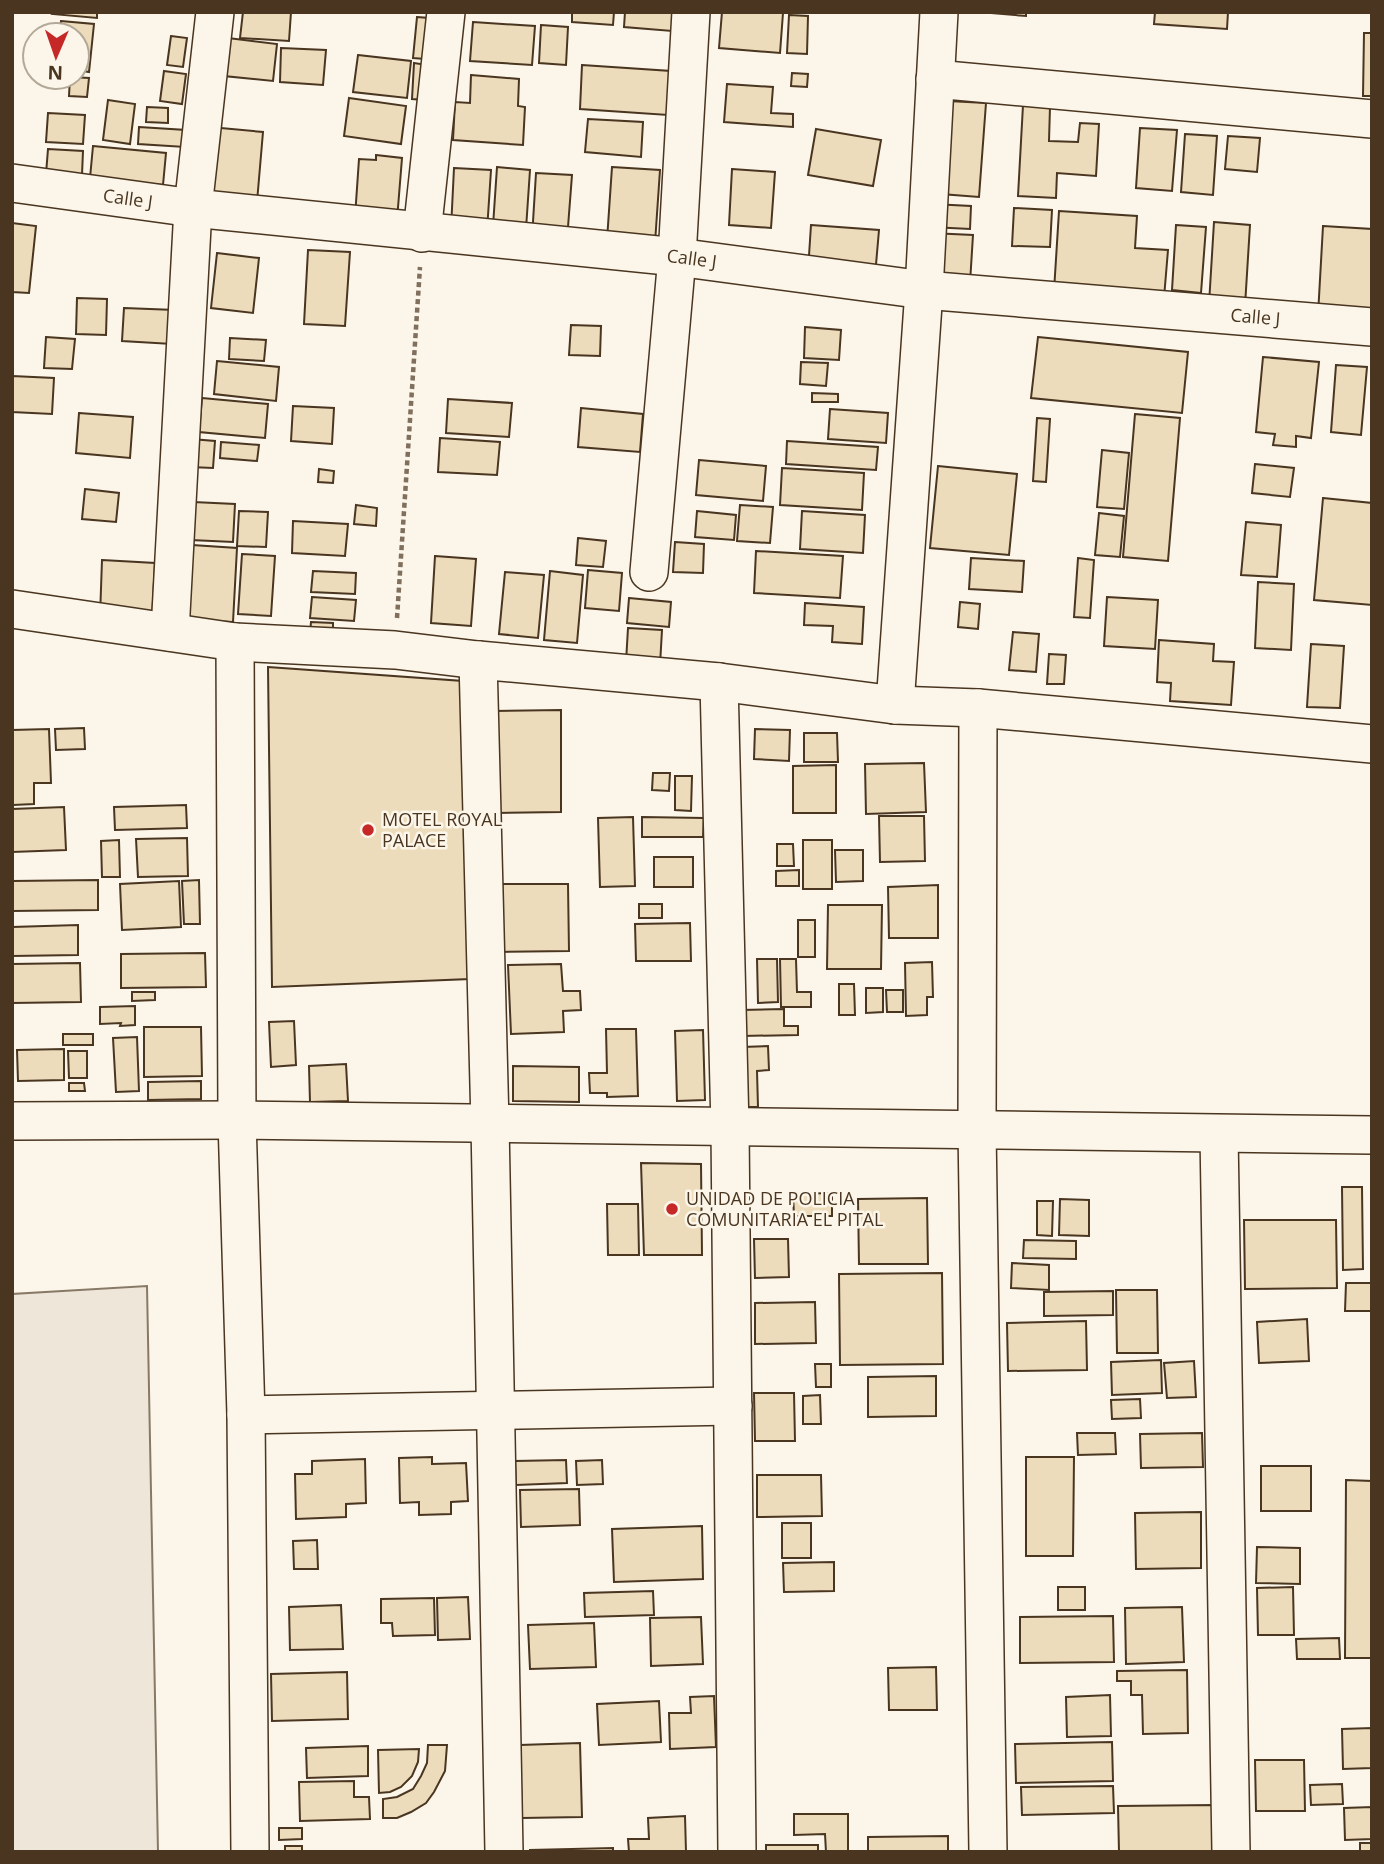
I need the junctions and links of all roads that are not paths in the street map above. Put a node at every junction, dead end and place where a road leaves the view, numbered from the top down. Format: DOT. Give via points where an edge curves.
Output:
graph roads {
  1 [pos="215,12"];
  2 [pos="446,12"];
  3 [pos="691,12"];
  4 [pos="939,12"];
  5 [pos="935,79"];
  6 [pos="1372,119"];
  7 [pos="12,183"];
  8 [pos="192,208"];
  9 [pos="422,233"];
  10 [pos="677,257"];
  11 [pos="924,289"];
  12 [pos="1372,327"];
  13 [pos="649,572"];
  14 [pos="12,609"];
  15 [pos="170,632"];
  16 [pos="235,642"];
  17 [pos="478,660"];
  18 [pos="719,682"];
  19 [pos="895,705"];
  20 [pos="978,708"];
  21 [pos="1372,744"];
  22 [pos="237,1120"];
  23 [pos="12,1121"];
  24 [pos="490,1124"];
  25 [pos="730,1128"];
  26 [pos="977,1129"];
  27 [pos="1219,1134"];
  28 [pos="1372,1135"];
  29 [pos="733,1406"];
  30 [pos="496,1411"];
  31 [pos="246,1415"];
  32 [pos="250,1852"];
  33 [pos="504,1852"];
  34 [pos="737,1852"];
  35 [pos="988,1852"];
  36 [pos="1231,1852"];
  1 -- 8 [label="street"];
  2 -- 9 [label="street"];
  3 -- 10 [label="street"];
  4 -- 5 [label="street"];
  5 -- 6 [label="street"];
  5 -- 11 [label="street"];
  7 -- 8 [label="street, Calle J"];
  8 -- 9 [label="street, Calle J"];
  8 -- 15 [label="street"];
  9 -- 10 [label="street, Calle J"];
  10 -- 11 [label="street, Calle J"];
  10 -- 13 [label="street"];
  11 -- 12 [label="street, Calle J"];
  11 -- 19 [label="street"];
  14 -- 15 [label="street"];
  15 -- 16 [label="street"];
  16 -- 17 [label="street" via="395,650"];
  16 -- 22 [label="street"];
  17 -- 18 [label="street"];
  17 -- 24 [label="street"];
  18 -- 19 [label="street"];
  18 -- 25 [label="street"];
  19 -- 20 [label="street"];
  20 -- 21 [label="street"];
  20 -- 26 [label="street"];
  22 -- 23 [label="street"];
  22 -- 24 [label="street"];
  22 -- 31 [label="street"];
  24 -- 25 [label="street"];
  24 -- 30 [label="street"];
  25 -- 26 [label="street"];
  25 -- 29 [label="street"];
  26 -- 27 [label="street"];
  26 -- 35 [label="street"];
  27 -- 28 [label="street"];
  27 -- 36 [label="street"];
  29 -- 30 [label="street"];
  29 -- 34 [label="street"];
  30 -- 31 [label="street"];
  30 -- 33 [label="street"];
  31 -- 32 [label="street"];
}
